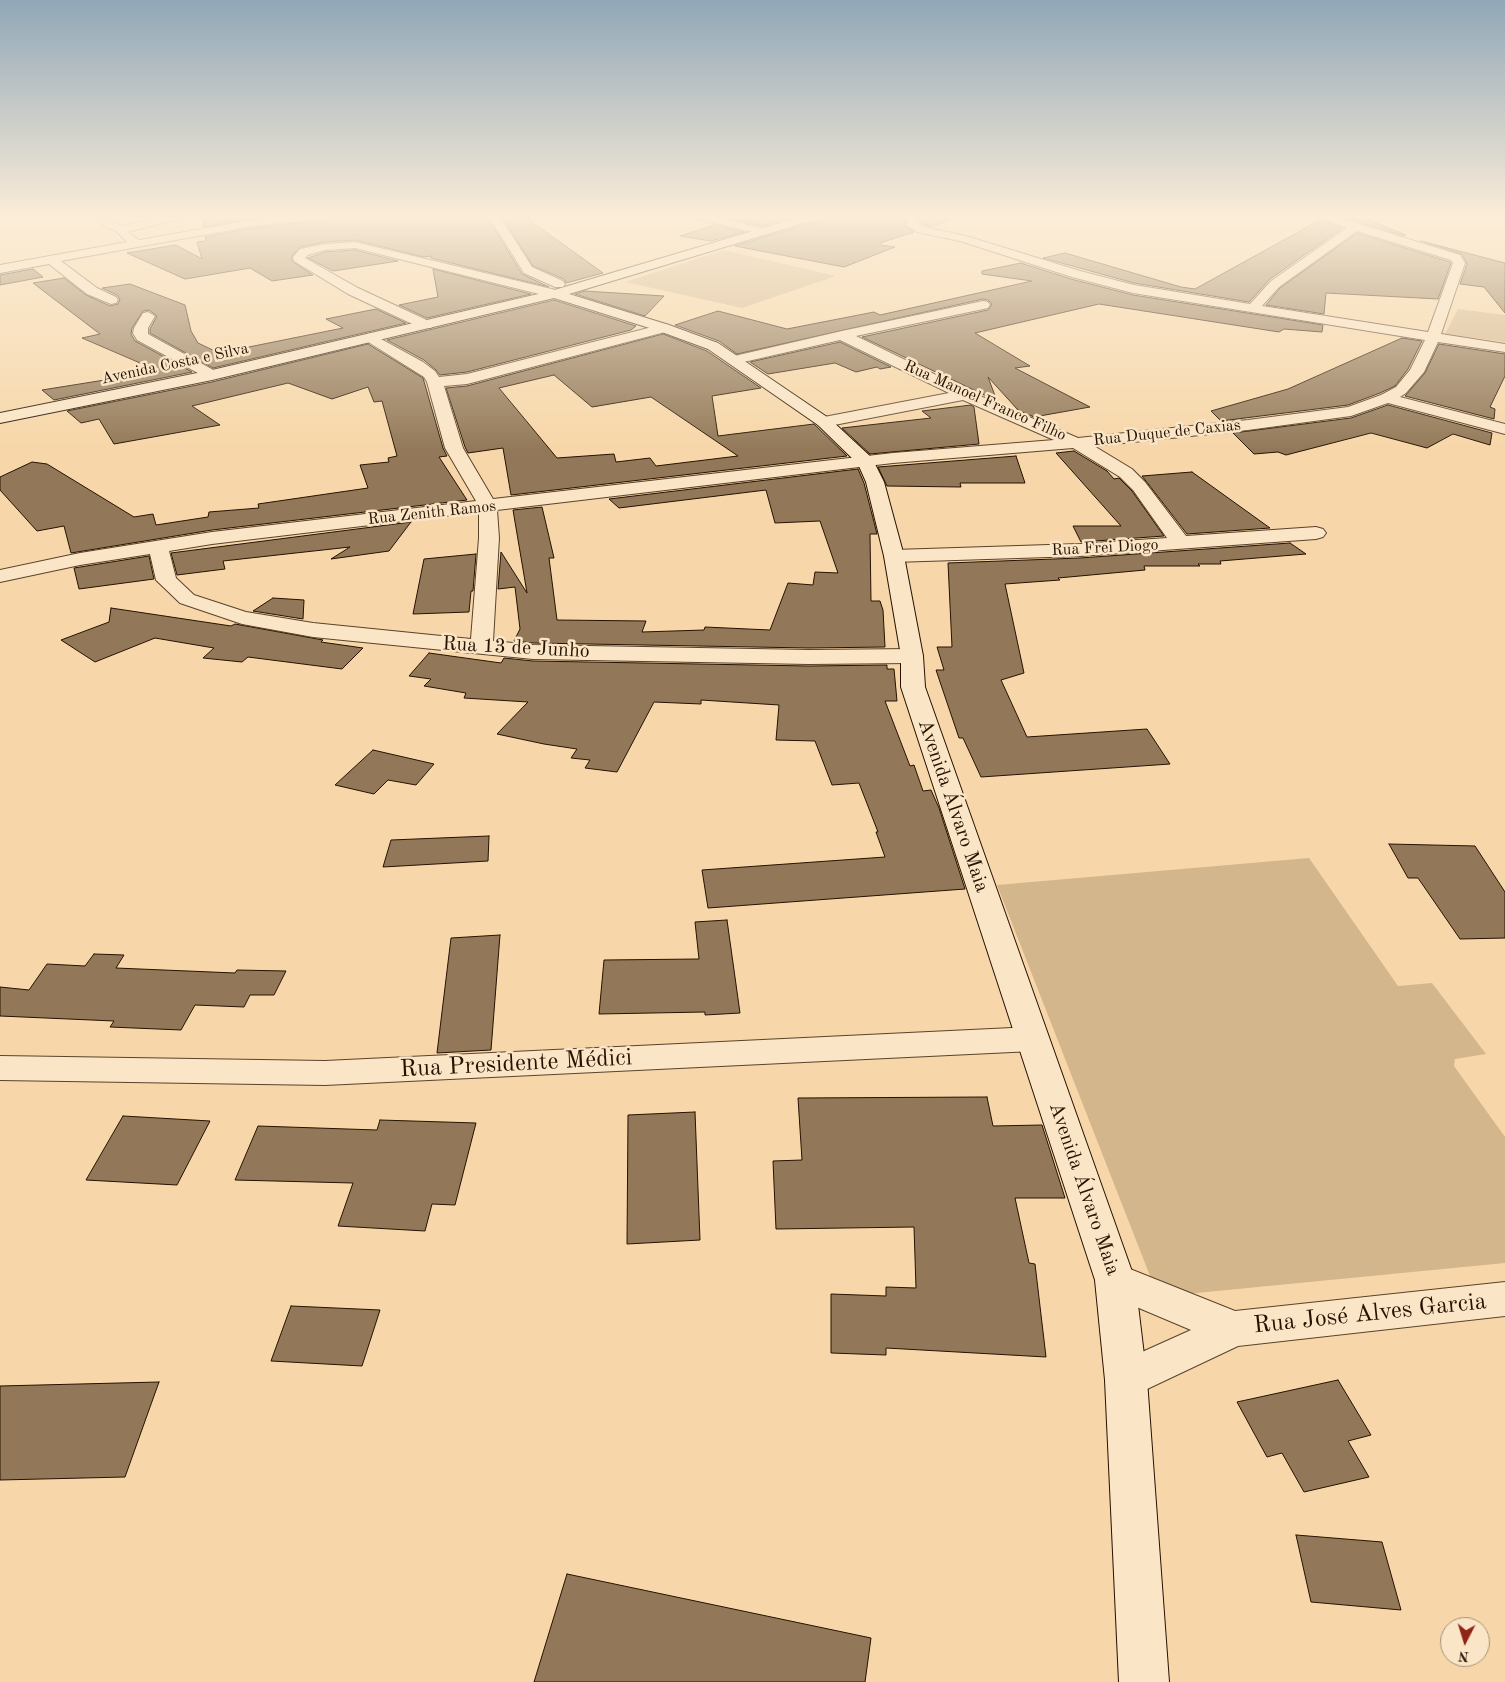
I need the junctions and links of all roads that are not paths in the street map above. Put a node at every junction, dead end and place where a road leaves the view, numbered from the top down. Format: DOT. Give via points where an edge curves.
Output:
graph roads {
  1 [pos="97,293"];
  2 [pos="358,293"];
  3 [pos="554,293"];
  4 [pos="571,293"];
  5 [pos="1154,293"];
  6 [pos="1267,293"];
  7 [pos="1448,293"];
  8 [pos="110,300"];
  9 [pos="983,305"];
  10 [pos="1252,310"];
  11 [pos="148,316"];
  12 [pos="426,325"];
  13 [pos="664,328"];
  14 [pos="842,335"];
  15 [pos="370,337"];
  16 [pos="1433,338"];
  17 [pos="1505,348"];
  18 [pos="735,360"];
  19 [pos="212,375"];
  20 [pos="435,382"];
  21 [pos="965,395"];
  22 [pos="1387,398"];
  23 [pos="0,418"];
  24 [pos="824,422"];
  25 [pos="1505,430"];
  26 [pos="1076,442"];
  27 [pos="866,462"];
  28 [pos="488,507"];
  29 [pos="1316,533"];
  30 [pos="1181,543"];
  31 [pos="158,546"];
  32 [pos="894,556"];
  33 [pos="0,576"];
  34 [pos="481,648"];
  35 [pos="912,656"];
  36 [pos="1033,1039"];
  37 [pos="0,1068"];
  38 [pos="1115,1280"];
  39 [pos="1505,1299"];
  40 [pos="1234,1329"];
  41 [pos="1126,1380"];
  42 [pos="1144,1682"];
  1 -- 8 [label="street"];
  2 -- 12 [label="street, Avenida Álvaro Maia"];
  3 -- 12 [label="street, Avenida Costa e Silva"];
  4 -- 13 [label="street, Avenida Álvaro Maia"];
  5 -- 10 [label="street"];
  6 -- 10 [label="street"];
  7 -- 16 [label="street, Rua Duque de Caxias"];
  9 -- 14 [label="street"];
  10 -- 16 [label="street"];
  11 -- 19 [label="street" via="141,328 142,337"];
  12 -- 15 [label="street, Avenida Costa e Silva"];
  13 -- 18 [label="street, Avenida Álvaro Maia" via="713,346"];
  13 -- 20 [label="street" via="468,378"];
  14 -- 18 [label="street"];
  14 -- 21 [label="street, Rua Manoel Franco Filho"];
  15 -- 19 [label="street, Avenida Costa e Silva"];
  15 -- 20 [label="street" via="418,365"];
  16 -- 17 [label="street"];
  16 -- 22 [label="street, Rua Duque de Caxias" via="1417,372 1401,390"];
  18 -- 24 [label="street, Avenida Álvaro Maia"];
  19 -- 23 [label="street, Avenida Costa e Silva"];
  20 -- 28 [label="street" via="454,448"];
  21 -- 24 [label="street"];
  21 -- 26 [label="street, Rua Manoel Franco Filho"];
  22 -- 25 [label="street"];
  22 -- 26 [label="street, Rua Duque de Caxias" via="1325,416"];
  24 -- 27 [label="street, Avenida Álvaro Maia"];
  26 -- 27 [label="street, Rua Duque de Caxias"];
  26 -- 30 [label="street, Rua Manoel Franco Filho" via="1126,473"];
  27 -- 28 [label="street, Rua Zenith Ramos"];
  27 -- 32 [label="street, Avenida Álvaro Maia" via="875,482"];
  28 -- 31 [label="street, Rua Zenith Ramos"];
  28 -- 34 [label="street" via="489,538"];
  29 -- 30 [label="street, Rua Frei Diogo"];
  30 -- 32 [label="street, Rua Frei Diogo"];
  31 -- 33 [label="street, Rua Zenith Ramos"];
  31 -- 34 [label="street, Rua 13 de Junho" via="166,580 187,599 242,618 313,630"];
  32 -- 35 [label="street, Avenida Álvaro Maia"];
  34 -- 35 [label="street, Rua 13 de Junho" via="809,657"];
  35 -- 36 [label="street, Avenida Álvaro Maia" via="913,687"];
  36 -- 37 [label="street, Rua Presidente Médici" via="325,1073"];
  36 -- 38 [label="street, Avenida Álvaro Maia"];
  38 -- 40 [label="street, Rua José Alves Garcia"];
  38 -- 41 [label="street, Avenida Álvaro Maia"];
  39 -- 40 [label="street, Rua José Alves Garcia"];
  40 -- 41 [label="street, Rua José Alves Garcia"];
  41 -- 42 [label="street, Avenida Álvaro Maia"];
}
